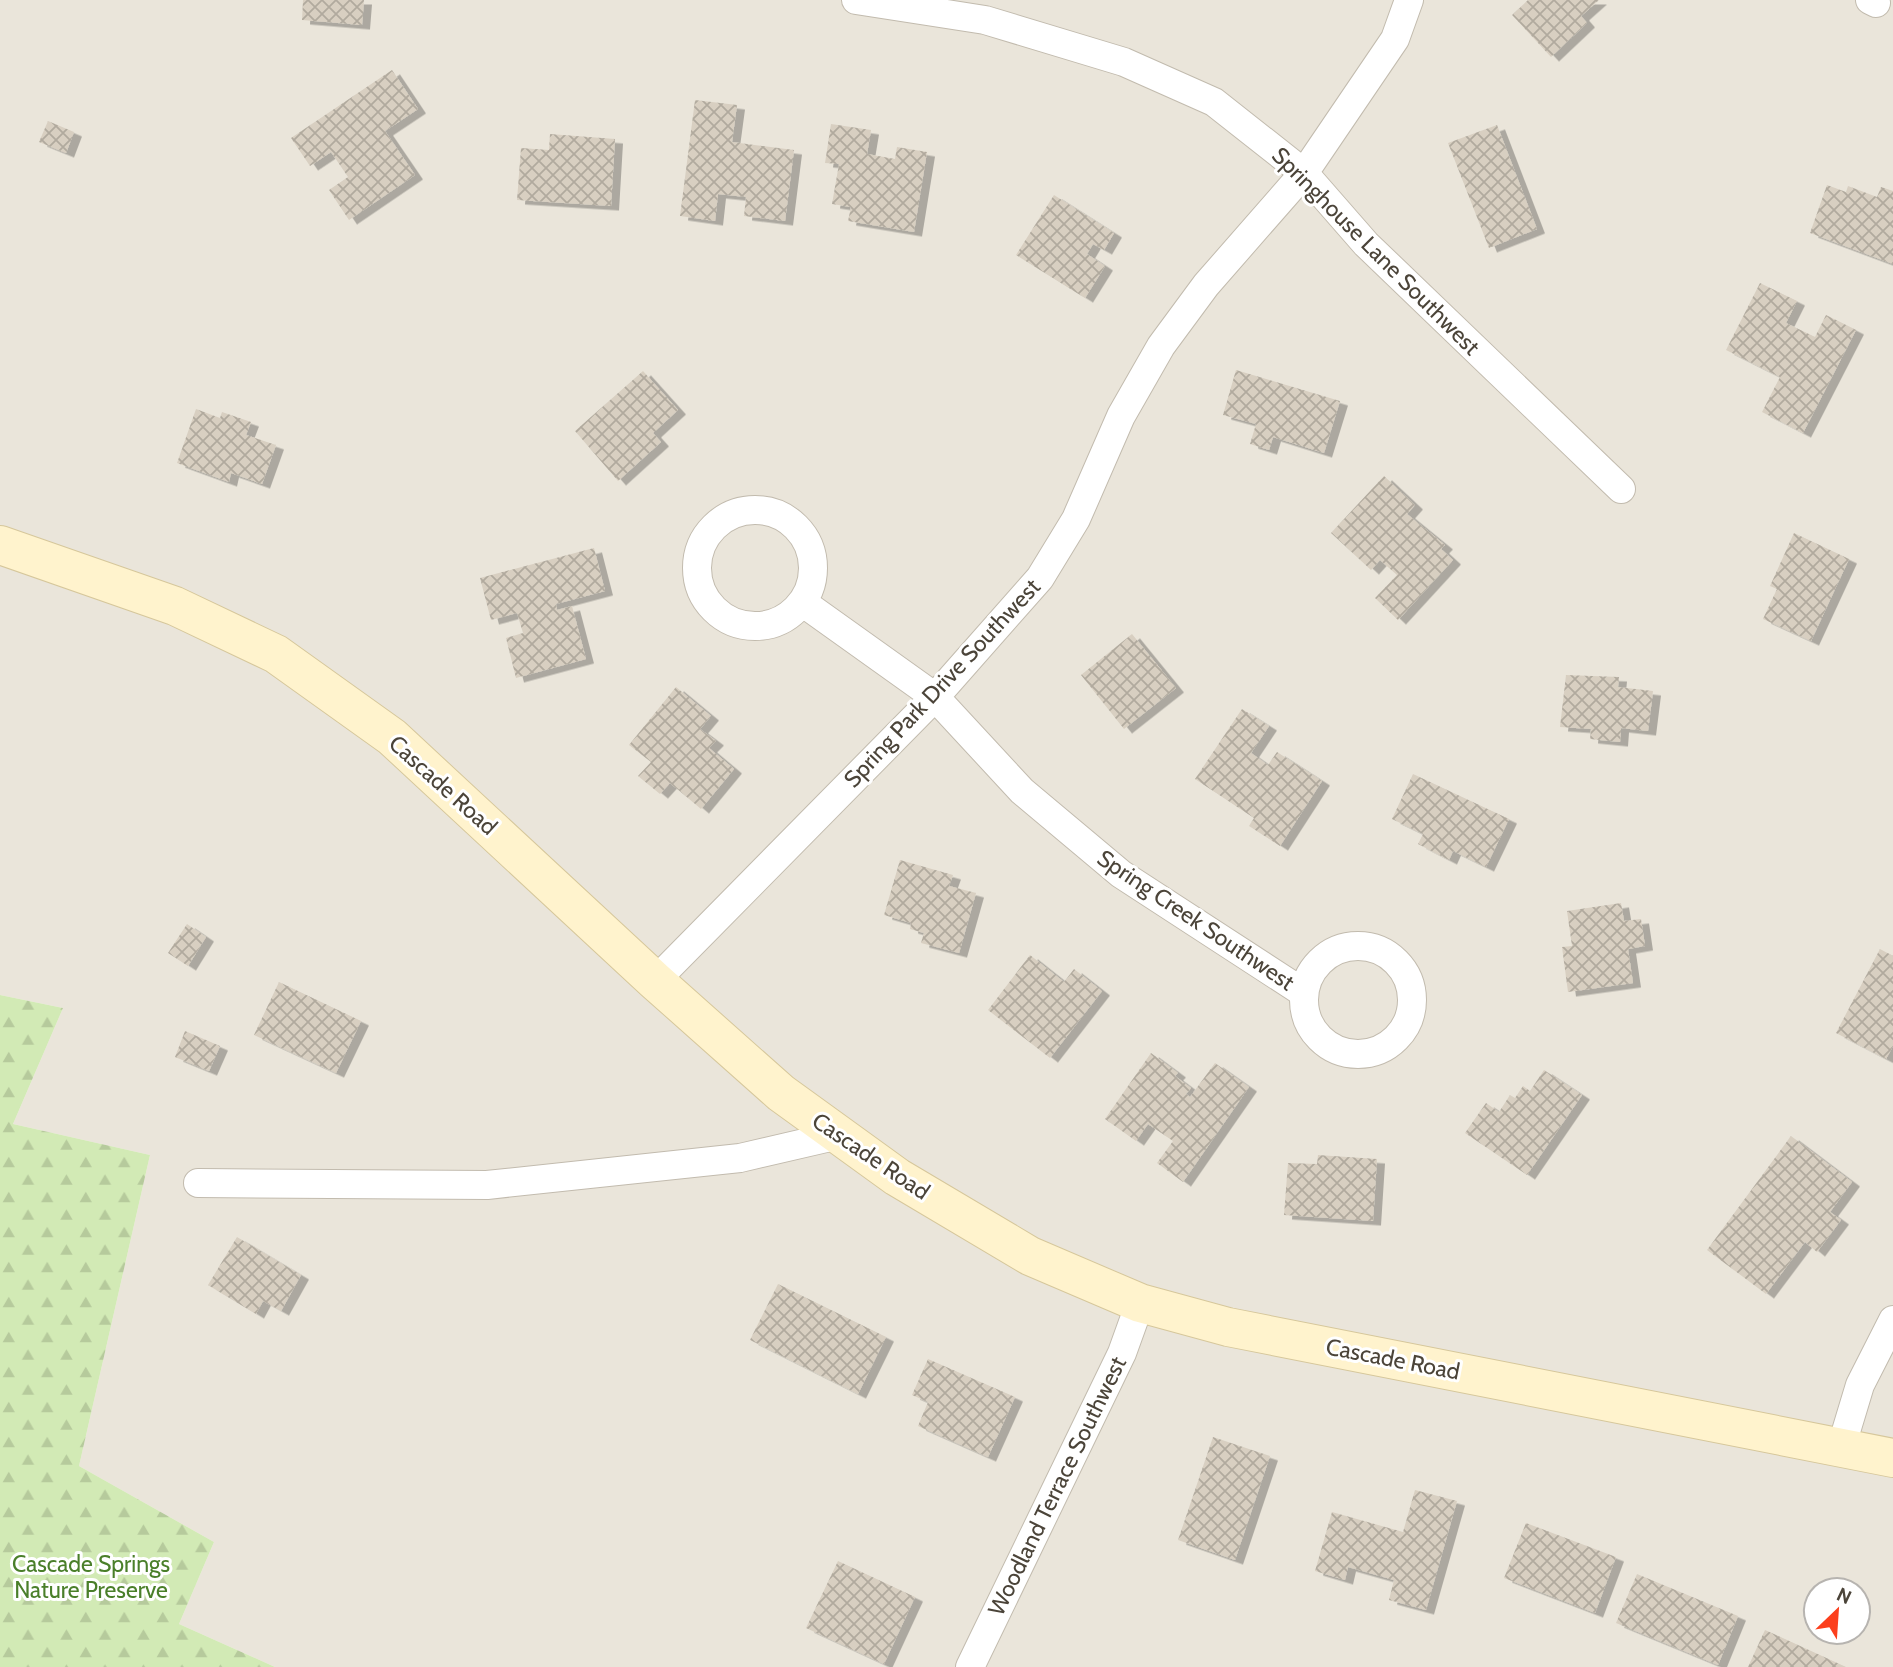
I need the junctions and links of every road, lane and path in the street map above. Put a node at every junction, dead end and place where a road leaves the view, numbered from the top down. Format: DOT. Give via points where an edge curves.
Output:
graph roads {
  1 [pos="856,0"];
  2 [pos="1409,0"];
  3 [pos="1304,173"];
  4 [pos="1622,489"];
  5 [pos="0,545"];
  6 [pos="802,603"];
  7 [pos="935,696"];
  8 [pos="655,981"];
  9 [pos="1304,993"];
  10 [pos="839,1135"];
  11 [pos="198,1183"];
  12 [pos="1140,1303"];
  13 [pos="1893,1320"];
  14 [pos="1841,1448"];
  15 [pos="1893,1458"];
  16 [pos="970,1667"];
  1 -- 3 [label="street, Springhouse Lane Southwest" via="985,20 1124,62 1214,102"];
  2 -- 3 [label="street, Spring Park Drive Southwest" via="1395,39"];
  3 -- 4 [label="street, Springhouse Lane Southwest" via="1366,244"];
  3 -- 7 [label="street, Spring Park Drive Southwest" via="1206,285 1161,346 1121,416 1076,519 1040,578"];
  5 -- 8 [label="main road, Cascade Road" via="175,606 275,654 391,737"];
  6 -- 6 [label="street" via="813,568 802,534 789,522 754,510 736,513 708,534 696,569 699,587 721,615 755,627 789,616"];
  6 -- 7 [label="street, Spring Creek Southwest"];
  7 -- 8 [label="street, Spring Park Drive Southwest"];
  7 -- 9 [label="street, Spring Creek Southwest" via="1022,791 1121,874"];
  8 -- 10 [label="main road, Cascade Road" via="781,1093"];
  10 -- 11 [label="street" via="740,1158 487,1185"];
  10 -- 12 [label="main road, Cascade Road" via="897,1177 1030,1256"];
  12 -- 14 [label="main road, Cascade Road" via="1242,1329"];
  12 -- 16 [label="street, Woodland Terrace Southwest" via="1122,1353"];
  13 -- 14 [label="street" via="1860,1385"];
  14 -- 15 [label="main road, Cascade Road"];
}
